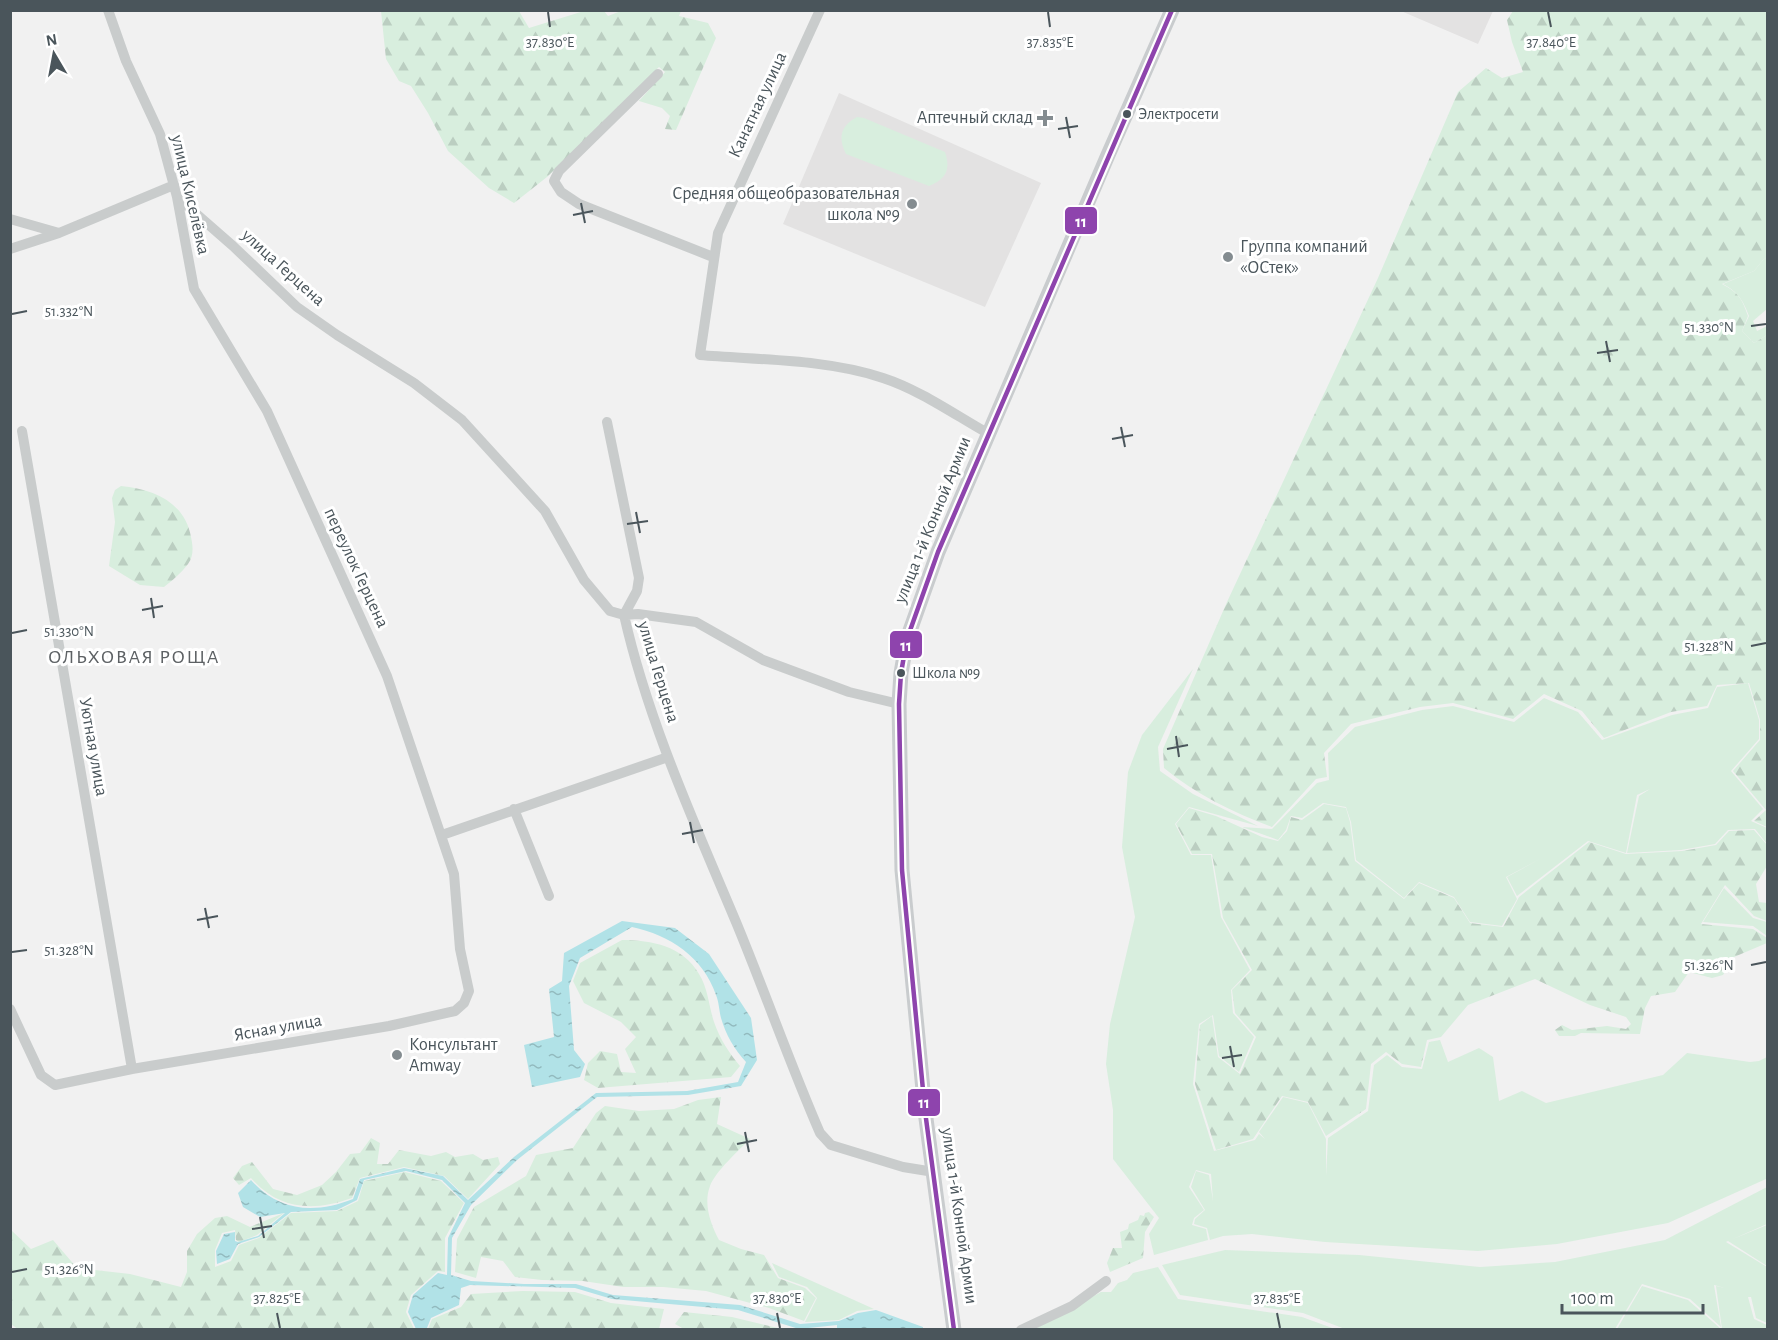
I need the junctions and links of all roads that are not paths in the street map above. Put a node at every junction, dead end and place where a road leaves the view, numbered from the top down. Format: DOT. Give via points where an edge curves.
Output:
graph roads {
  1 [pos="108,10"];
  2 [pos="820,10"];
  3 [pos="1172,10"];
  4 [pos="658,74"];
  5 [pos="174,185"];
  6 [pos="177,197"];
  7 [pos="10,219"];
  8 [pos="59,233"];
  9 [pos="10,249"];
  10 [pos="713,257"];
  11 [pos="194,289"];
  12 [pos="607,422"];
  13 [pos="22,431"];
  14 [pos="989,434"];
  15 [pos="624,615"];
  16 [pos="899,704"];
  17 [pos="668,757"];
  18 [pos="514,809"];
  19 [pos="442,835"];
  20 [pos="454,874"];
  21 [pos="549,896"];
  22 [pos="10,1009"];
  23 [pos="132,1069"];
  24 [pos="934,1172"];
  25 [pos="1106,1281"];
  26 [pos="954,1329"];
  27 [pos="1021,1329"];
  1 -- 5 [label="street, улица Киселёвка" via="126,61 160,134"];
  2 -- 10 [label="street, Канатная улица" via="731,201"];
  3 -- 14 [label="main road, улица 1-й Конной Армии"];
  4 -- 10 [label="street" via="559,171 554,181 561,192 579,204"];
  5 -- 6 [label="street, улица Киселёвка"];
  5 -- 8 [label="street"];
  6 -- 11 [label="street, улица Киселёвка"];
  6 -- 15 [label="street, улица Герцена" via="297,307 414,383 462,420 545,512 584,580 610,611"];
  7 -- 8 [label="street"];
  8 -- 9 [label="street"];
  10 -- 14 [label="street, Канатная улица" via="700,355 834,366 885,378"];
  11 -- 19 [label="street, переулок Герцена" via="267,411 387,676"];
  12 -- 15 [label="street" via="639,578 638,591"];
  13 -- 23 [label="street, Уютная улица"];
  14 -- 16 [label="main road, улица 1-й Конной Армии" via="921,595 907,639"];
  15 -- 16 [label="street" via="696,622 763,660 849,692"];
  15 -- 17 [label="street, улица Герцена"];
  16 -- 24 [label="main road, улица 1-й Конной Армии" via="902,870"];
  17 -- 18 [label="street"];
  17 -- 24 [label="street, улица Герцена" via="820,1133 831,1145 903,1167"];
  18 -- 19 [label="street"];
  18 -- 21 [label="street"];
  19 -- 20 [label="street, переулок Герцена"];
  20 -- 23 [label="street, Ясная улица" via="460,949 469,991 465,1003 455,1011 389,1026"];
  22 -- 23 [label="street, Ясная улица" via="41,1075 56,1085"];
  24 -- 26 [label="main road, улица 1-й Конной Армии"];
  25 -- 27 [label="street" via="1072,1306"];
}
